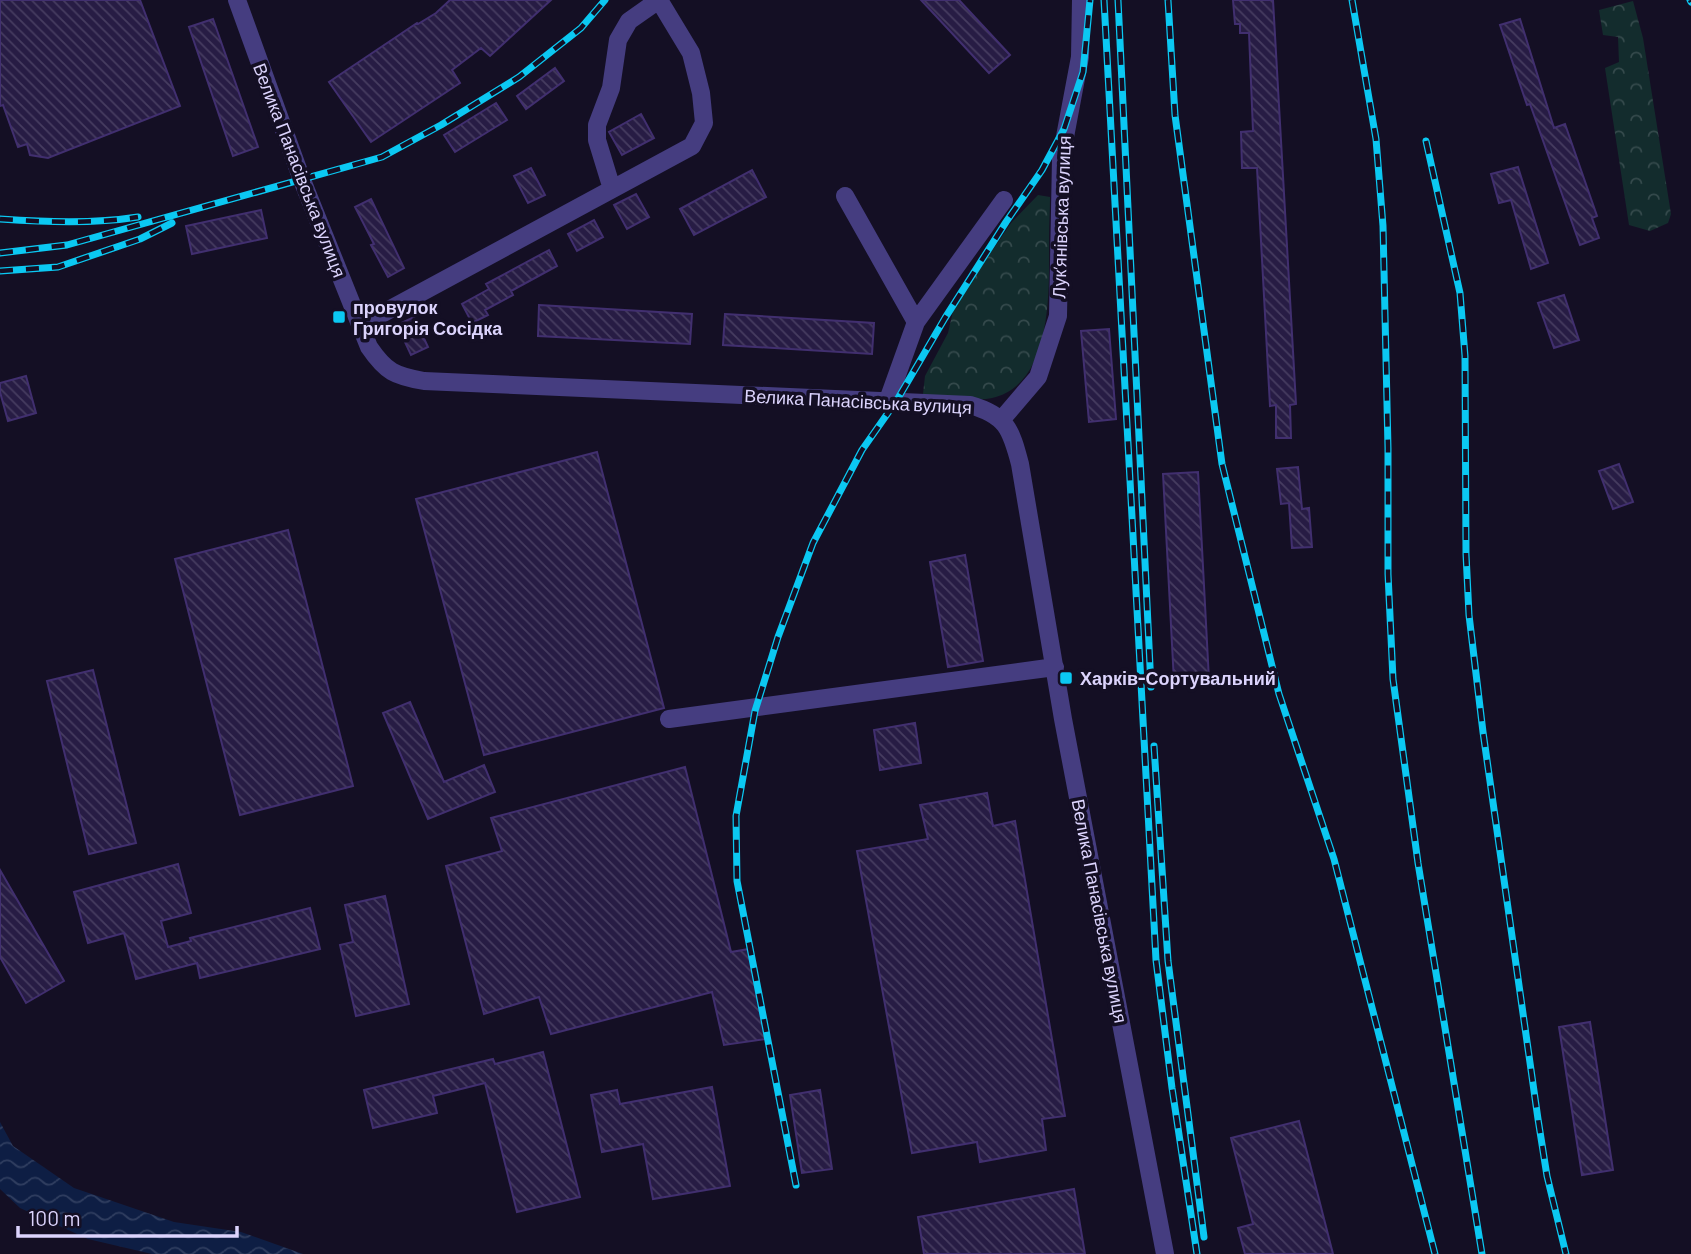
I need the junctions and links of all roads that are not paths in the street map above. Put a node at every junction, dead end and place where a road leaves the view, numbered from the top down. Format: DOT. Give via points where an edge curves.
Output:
graph roads {
  1 [pos="237,0"];
  2 [pos="659,0"];
  3 [pos="1081,0"];
  4 [pos="612,189"];
  5 [pos="845,196"];
  6 [pos="1004,200"];
  7 [pos="916,322"];
  8 [pos="361,325"];
  9 [pos="888,400"];
  10 [pos="1002,419"];
  11 [pos="1055,667"];
  12 [pos="669,719"];
  13 [pos="1166,1254"];
  1 -- 8 [label="street, Велика Панасівська вулиця"];
  2 -- 4 [label="street" via="629,21 618,40 611,88 597,125"];
  2 -- 4 [label="street" via="691,53 704,123 692,145"];
  3 -- 10 [label="street, Лук’янівська вулиця" via="1080,57 1061,158 1058,316 1038,377"];
  4 -- 8 [label="street"];
  5 -- 7 [label="street"];
  6 -- 7 [label="street"];
  7 -- 9 [label="street"];
  8 -- 9 [label="street, Велика Панасівська вулиця" via="380,363 398,377"];
  9 -- 10 [label="street, Велика Панасівська вулиця" via="970,405"];
  10 -- 11 [label="street, Велика Панасівська вулиця" via="1013,435 1020,464"];
  11 -- 12 [label="street"];
  11 -- 13 [label="street, Велика Панасівська вулиця"];
}
